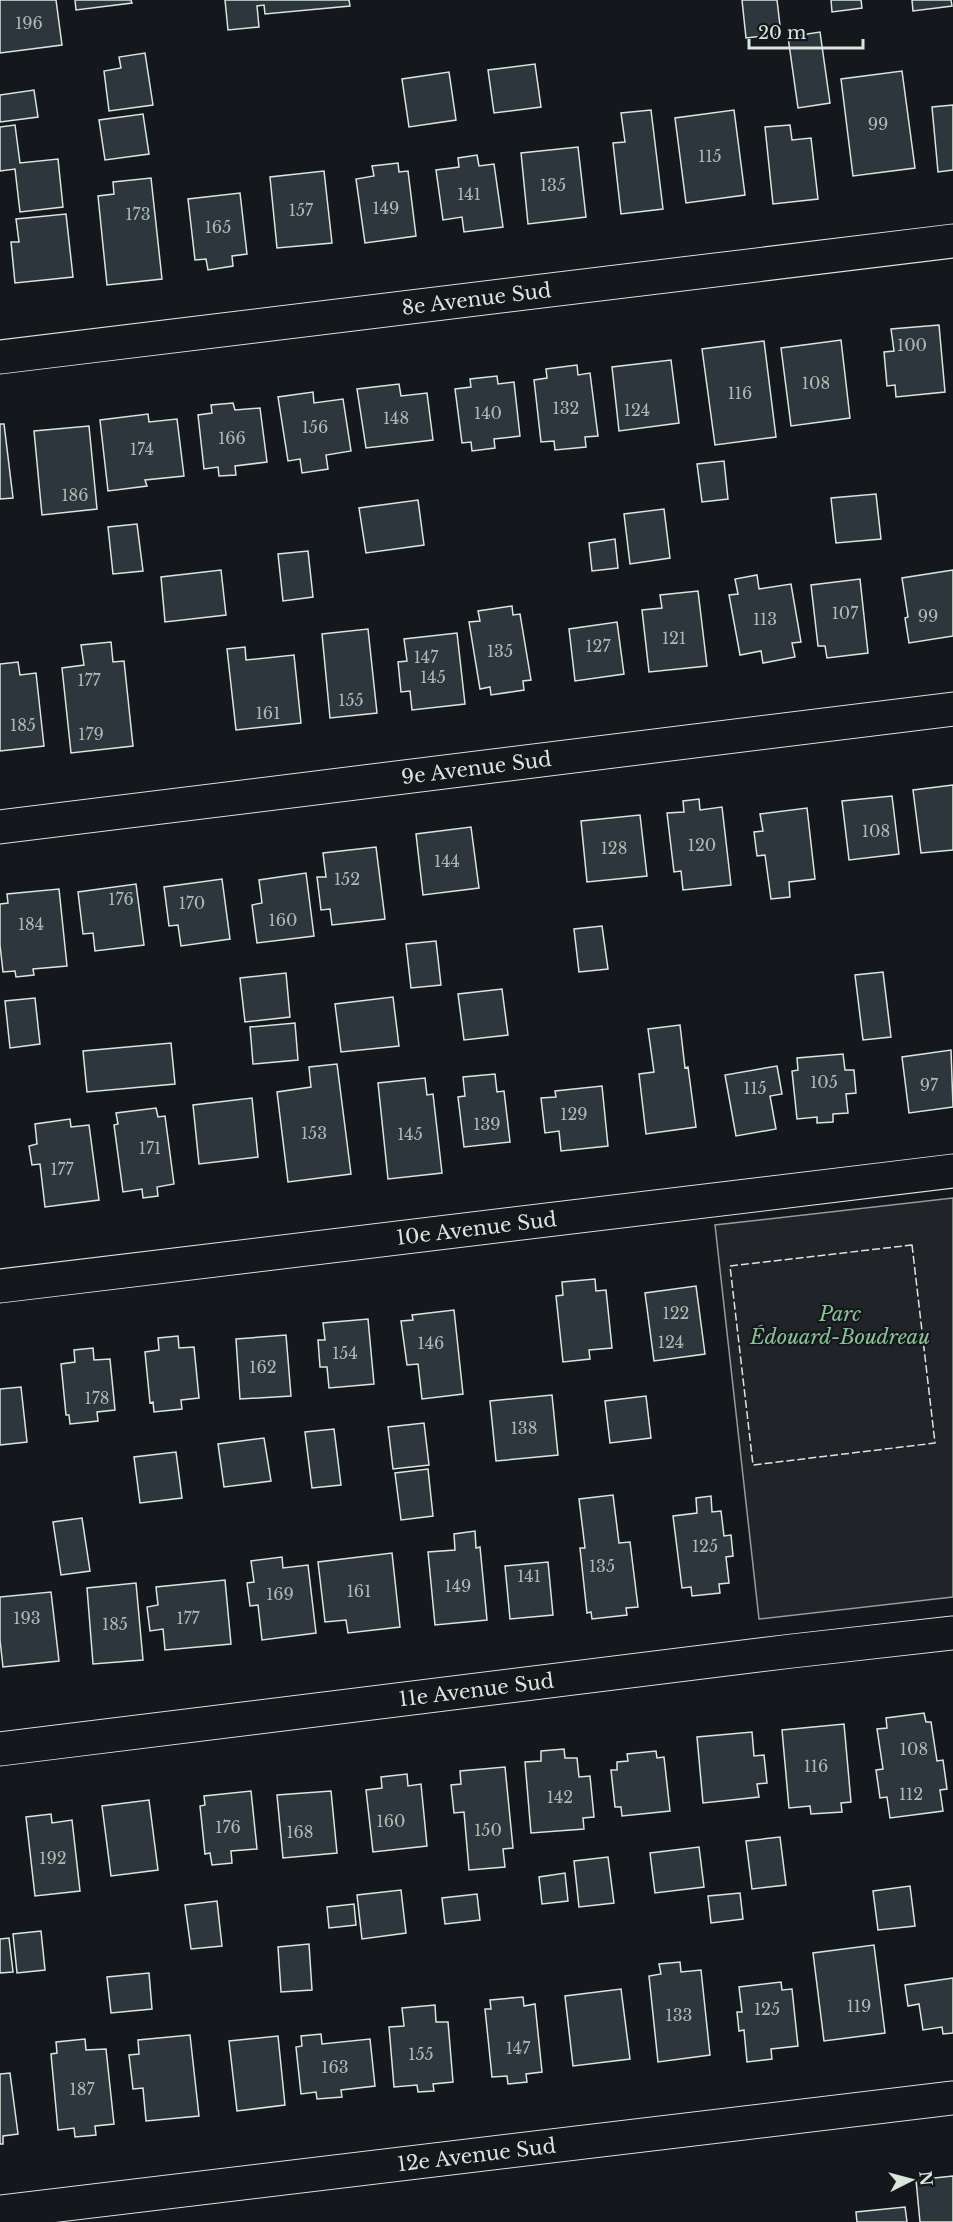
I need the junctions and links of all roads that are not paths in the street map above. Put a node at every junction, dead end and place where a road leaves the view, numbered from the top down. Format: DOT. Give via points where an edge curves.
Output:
graph roads {
  1 [pos="953,242"];
  2 [pos="0,357"];
  3 [pos="953,709"];
  4 [pos="0,827"];
  5 [pos="953,1171"];
  6 [pos="0,1286"];
  7 [pos="953,1634"];
  8 [pos="0,1749"];
  9 [pos="953,2098"];
  10 [pos="0,2212"];
  1 -- 2 [label="street, 8e Avenue Sud"];
  3 -- 4 [label="street, 9e Avenue Sud"];
  5 -- 6 [label="street, 10e Avenue Sud"];
  7 -- 8 [label="street, 11e Avenue Sud"];
  9 -- 10 [label="street, 12e Avenue Sud"];
}
